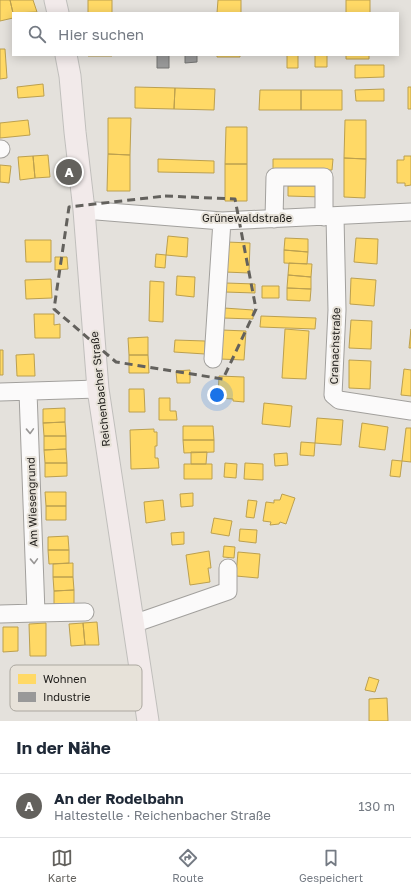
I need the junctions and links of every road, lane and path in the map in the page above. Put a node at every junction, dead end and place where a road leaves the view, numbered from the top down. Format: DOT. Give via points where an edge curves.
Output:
graph roads {
  1 [pos="55,0"];
  2 [pos="58,12"];
  3 [pos="66,56"];
  4 [pos="84,210"];
  5 [pos="411,212"];
  6 [pos="330,217"];
  7 [pos="274,219"];
  8 [pos="222,221"];
  9 [pos="213,359"];
  10 [pos="98,388"];
  11 [pos="0,392"];
  12 [pos="28,392"];
  13 [pos="411,411"];
  14 [pos="228,568"];
  15 [pos="86,612"];
  16 [pos="36,613"];
  17 [pos="0,614"];
  18 [pos="133,624"];
  19 [pos="139,665"];
  20 [pos="142,682"];
  21 [pos="148,721"];
  1 -- 2 [label="main road"];
  3 -- 4 [label="main road, Reichenbacher Straße"];
  4 -- 8 [label="street, Grünewaldstraße"];
  4 -- 10 [label="main road, Reichenbacher Straße"];
  5 -- 6 [label="street, Grünewaldstraße"];
  6 -- 7 [label="street, Grünewaldstraße"];
  6 -- 7 [label="street" via="324,177 275,177"];
  6 -- 13 [label="street, Cranachstraße" via="337,310 333,395 339,400"];
  7 -- 8 [label="street, Grünewaldstraße"];
  8 -- 9 [label="street"];
  10 -- 12 [label="street"];
  10 -- 18 [label="main road, Reichenbacher Straße"];
  11 -- 12 [label="street"];
  12 -- 16 [label="street, Am Wiesengrund, one-way"];
  14 -- 18 [label="street" via="228,591"];
  15 -- 16 [label="street"];
  16 -- 17 [label="street"];
  18 -- 19 [label="main road, Reichenbacher Straße"];
  20 -- 21 [label="main road, Reichenbacher Straße"];
}
